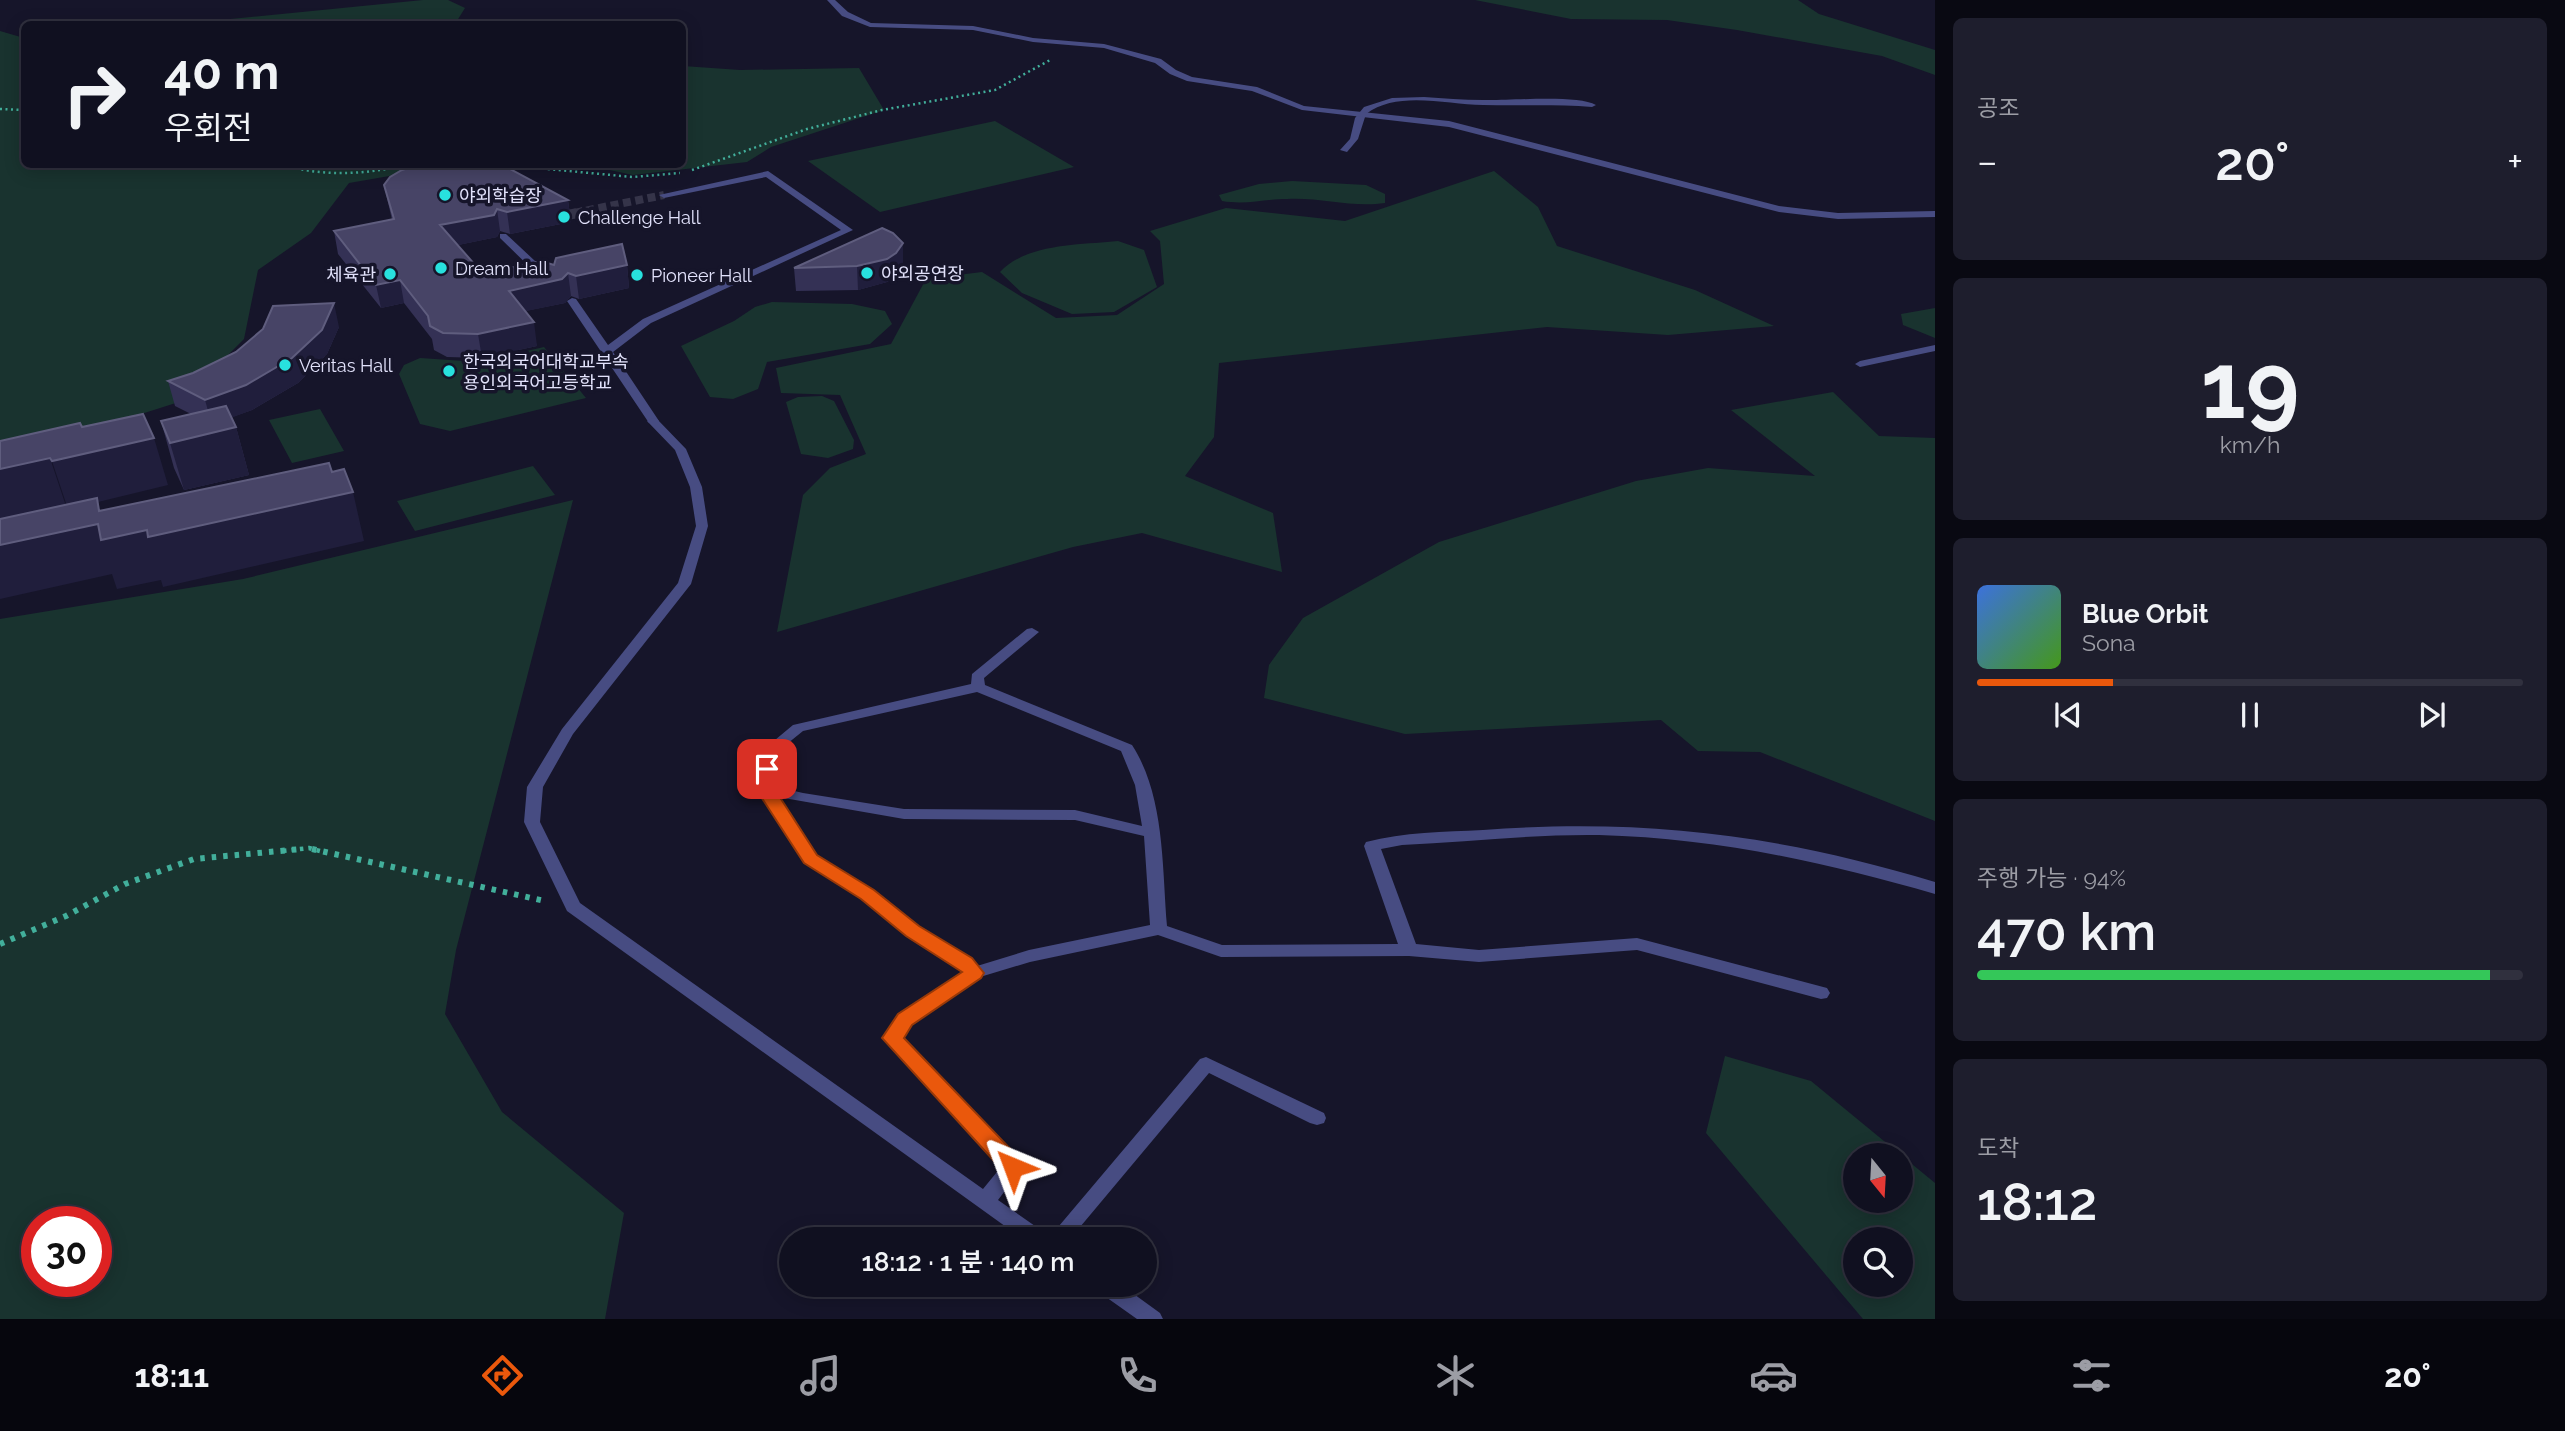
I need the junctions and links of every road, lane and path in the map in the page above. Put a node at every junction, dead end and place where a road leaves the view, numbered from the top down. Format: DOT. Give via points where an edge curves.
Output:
graph roads {
  1 [pos="831,0"];
  2 [pos="1061,55"];
  3 [pos="1592,105"];
  4 [pos="0,109"];
  5 [pos="21,110"];
  6 [pos="1360,115"];
  7 [pos="1344,150"];
  8 [pos="295,168"];
  9 [pos="392,168"];
  10 [pos="536,168"];
  11 [pos="664,195"];
  12 [pos="1935,214"];
  13 [pos="503,236"];
  14 [pos="553,283"];
  15 [pos="572,301"];
  16 [pos="1935,348"];
  17 [pos="607,351"];
  18 [pos="1860,365"];
  19 [pos="1032,632"];
  20 [pos="978,687"];
  21 [pos="765,789"];
  22 [pos="1151,833"];
  23 [pos="1935,888"];
  24 [pos="573,907"];
  25 [pos="1159,929"];
  26 [pos="0,944"];
  27 [pos="1409,950"];
  28 [pos="974,973"];
  29 [pos="1821,993"];
  30 [pos="1317,1118"];
  31 [pos="984,1202"];
  32 [pos="1020,1227"];
  33 [pos="1068,1227"];
  34 [pos="1122,1297"];
  35 [pos="1153,1319"];
  1 -- 6 [label="street" via="845,14 870,25 973,28 1051,43 1104,46 1158,61 1190,79 1254,89 1302,108"];
  2 -- 10 [label="path" via="995,90 807,129 688,171 633,177"];
  3 -- 6 [label="street" via="1548,100 1414,100 1368,107"];
  4 -- 5 [label="path"];
  6 -- 7 [label="street" via="1354,139"];
  6 -- 12 [label="street" via="1449,124 1779,209 1838,216"];
  8 -- 9 [label="path" via="343,174"];
  11 -- 17 [label="street" via="768,174 848,230 648,321"];
  13 -- 14 [label="street"];
  15 -- 17 [label="street"];
  16 -- 18 [label="street"];
  17 -- 24 [label="street" via="653,421 680,449 696,487 702,526 684,584 566,732 534,787 533,822"];
  19 -- 20 [label="street" via="977,677"];
  20 -- 21 [label="street" via="798,728 770,750"];
  20 -- 22 [label="street" via="1127,748 1136,761"];
  21 -- 22 [label="street" via="904,814 1075,815"];
  21 -- 28 [label="street" via="811,859"];
  22 -- 25 [label="street"];
  23 -- 27 [label="street" via="1875,869 1728,838 1599,830 1372,846"];
  24 -- 26 [label="path" via="309,848 194,859 125,884"];
  24 -- 31 [label="street"];
  25 -- 27 [label="street" via="1221,951"];
  25 -- 28 [label="street" via="1029,956"];
  27 -- 29 [label="street" via="1479,956 1637,944"];
  28 -- 31 [label="street" via="905,1019 892,1038 1013,1167"];
  30 -- 33 [label="street" via="1206,1064"];
  31 -- 32 [label="street"];
  34 -- 35 [label="street"];
}
